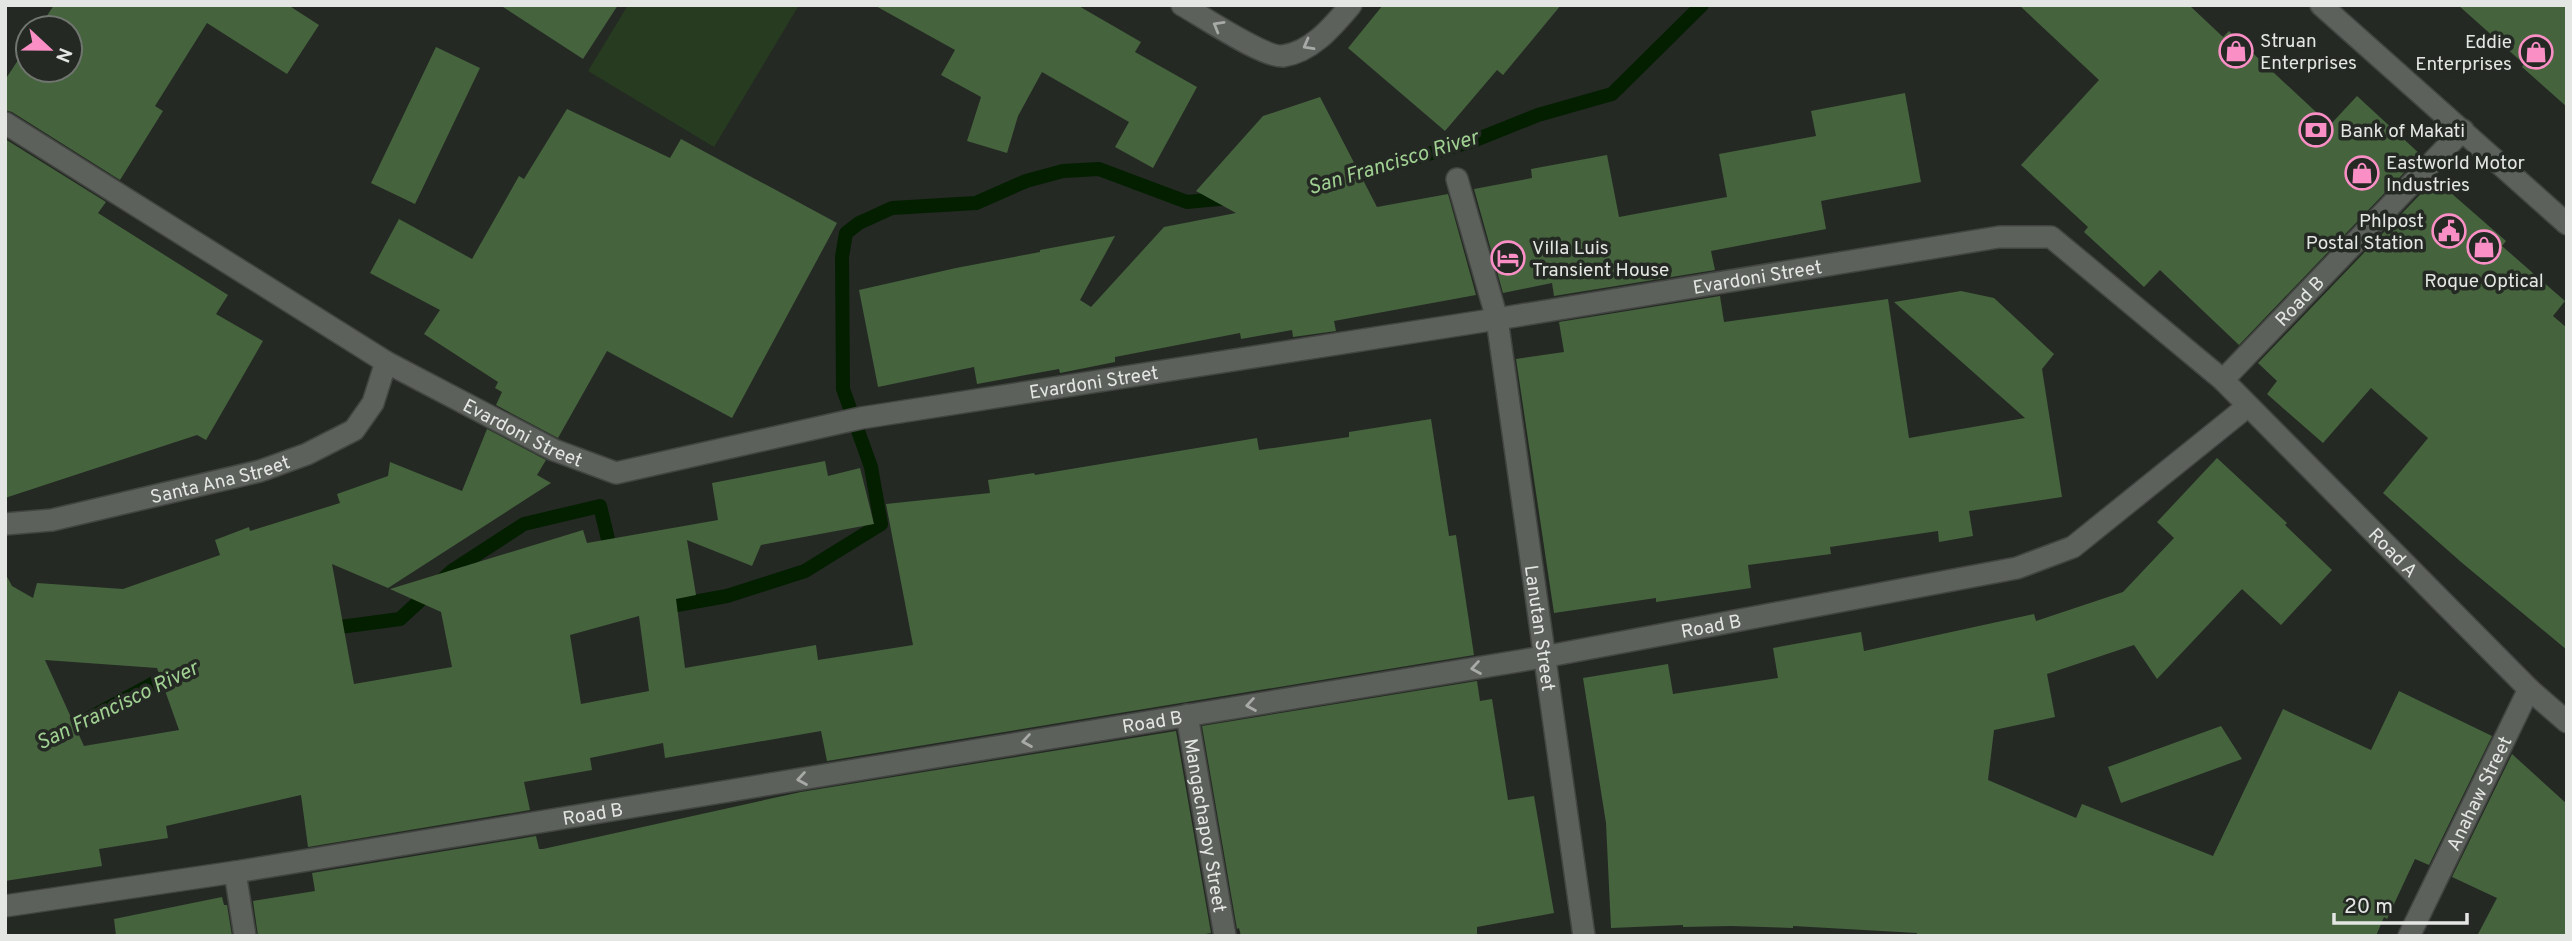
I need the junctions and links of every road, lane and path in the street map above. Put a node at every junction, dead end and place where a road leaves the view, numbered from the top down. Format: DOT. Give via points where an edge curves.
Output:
graph roads {
  1 [pos="1182,5"];
  2 [pos="1350,5"];
  3 [pos="2321,5"];
  4 [pos="5,123"];
  5 [pos="2463,130"];
  6 [pos="1457,179"];
  7 [pos="2567,224"];
  8 [pos="1496,319"];
  9 [pos="386,362"];
  10 [pos="2223,380"];
  11 [pos="2248,406"];
  12 [pos="5,524"];
  13 [pos="1543,657"];
  14 [pos="2529,689"];
  15 [pos="1187,715"];
  16 [pos="2567,722"];
  17 [pos="235,872"];
  18 [pos="5,906"];
  19 [pos="245,936"];
  20 [pos="1225,936"];
  21 [pos="1584,936"];
  22 [pos="2409,936"];
  2 -- 1 [label="street, one-way" via="1330,30 1309,46 1281,56 1253,46"];
  3 -- 5 [label="street"];
  4 -- 9 [label="street, Evardoni Street"];
  5 -- 7 [label="street"];
  5 -- 10 [label="street, Road B"];
  6 -- 8 [label="street, Lanutan Street"];
  8 -- 9 [label="street, Evardoni Street" via="854,419 616,473 554,450"];
  8 -- 10 [label="street, Evardoni Street" via="1999,237 2051,237"];
  8 -- 13 [label="street, Lanutan Street"];
  9 -- 12 [label="street, Santa Ana Street" via="373,403 354,430 307,454 260,471 52,520"];
  10 -- 11 [label="street, Road A"];
  11 -- 13 [label="street, Road B" via="2073,547 2017,568"];
  11 -- 14 [label="street, Road A"];
  13 -- 15 [label="street, Road B, one-way"];
  13 -- 21 [label="street, Lanutan Street"];
  14 -- 16 [label="street, Road A"];
  14 -- 22 [label="street, Anahaw Street"];
  15 -- 17 [label="street, Road B, one-way"];
  15 -- 20 [label="street, Mangachapoy Street"];
  17 -- 18 [label="street, Road B"];
  17 -- 19 [label="street"];
}
